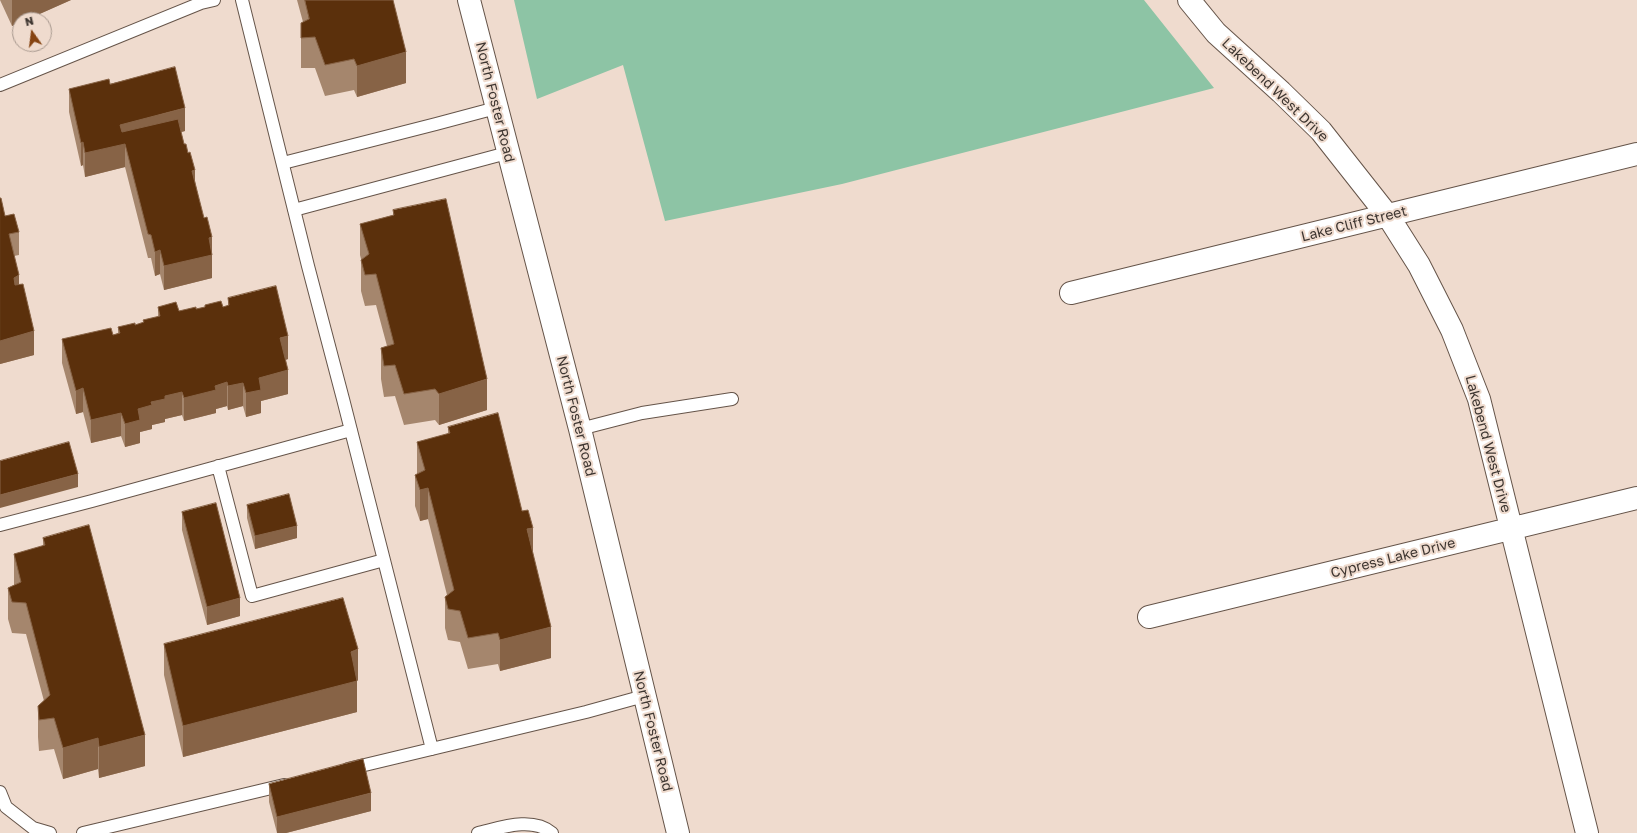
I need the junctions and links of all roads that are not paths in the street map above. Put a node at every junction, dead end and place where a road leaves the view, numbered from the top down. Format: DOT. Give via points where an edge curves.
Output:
graph roads {
  1 [pos="214,0"];
  2 [pos="242,0"];
  3 [pos="469,0"];
  4 [pos="1189,0"];
  5 [pos="0,86"];
  6 [pos="496,108"];
  7 [pos="507,153"];
  8 [pos="1637,154"];
  9 [pos="283,163"];
  10 [pos="294,210"];
  11 [pos="1388,216"];
  12 [pos="1071,293"];
  13 [pos="732,399"];
  14 [pos="580,429"];
  15 [pos="351,430"];
  16 [pos="218,466"];
  17 [pos="1637,498"];
  18 [pos="0,525"];
  19 [pos="1511,529"];
  20 [pos="384,560"];
  21 [pos="1149,617"];
  22 [pos="644,696"];
  23 [pos="432,749"];
  24 [pos="339,771"];
  25 [pos="292,783"];
  26 [pos="0,792"];
  27 [pos="50,833"];
  28 [pos="83,833"];
  29 [pos="478,833"];
  30 [pos="552,833"];
  31 [pos="678,833"];
  32 [pos="1587,833"];
  1 -- 5 [label="lane" via="201,3"];
  2 -- 9 [label="lane"];
  3 -- 6 [label="street, North Foster Road"];
  4 -- 11 [label="street, Lakebend West Drive" via="1216,33 1320,131"];
  6 -- 7 [label="street, North Foster Road"];
  6 -- 9 [label="lane"];
  7 -- 10 [label="lane"];
  7 -- 14 [label="street, North Foster Road"];
  8 -- 11 [label="street, Lake Cliff Street"];
  9 -- 10 [label="lane"];
  10 -- 15 [label="lane"];
  11 -- 12 [label="street, Lake Cliff Street"];
  11 -- 19 [label="street, Lakebend West Drive" via="1419,265 1452,330 1478,399"];
  13 -- 14 [label="lane" via="642,413"];
  14 -- 22 [label="street, North Foster Road"];
  15 -- 16 [label="lane"];
  15 -- 20 [label="lane"];
  16 -- 18 [label="lane"];
  16 -- 20 [label="lane" via="252,596"];
  17 -- 19 [label="street, Cypress Lake Drive"];
  19 -- 21 [label="street, Cypress Lake Drive"];
  19 -- 32 [label="street, Lakebend West Drive"];
  20 -- 23 [label="lane"];
  22 -- 23 [label="lane"];
  22 -- 31 [label="street, North Foster Road"];
  23 -- 24 [label="lane"];
  25 -- 28 [label="lane"];
  26 -- 27 [label="lane" via="6,807 33,828"];
  29 -- 30 [label="lane" via="510,825 527,824"];
}
